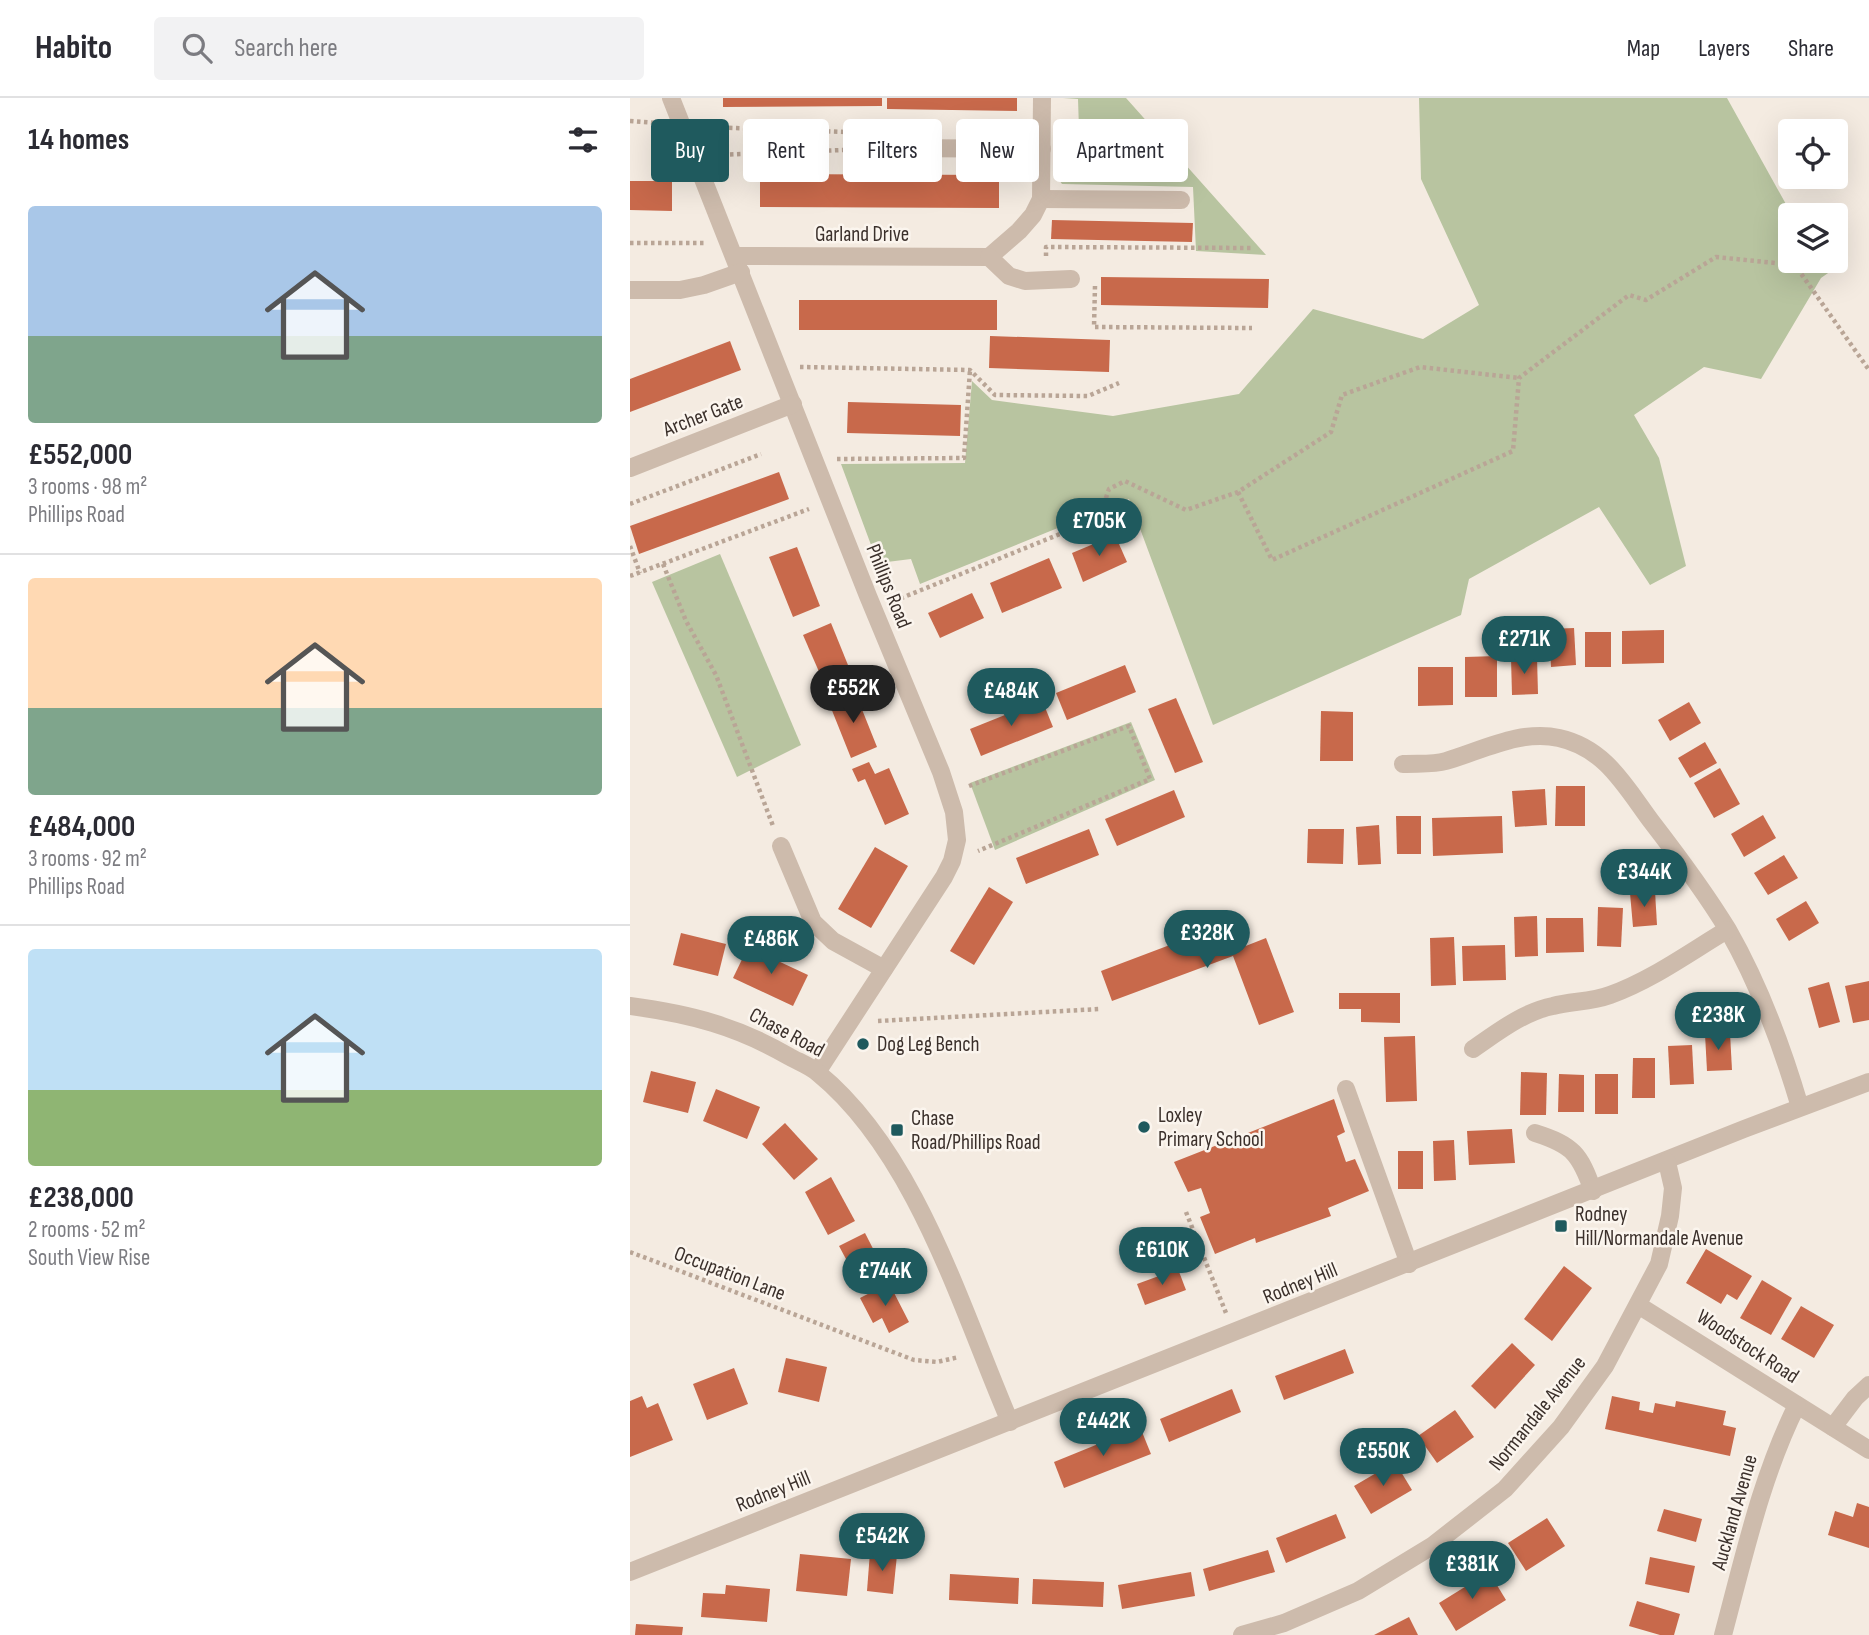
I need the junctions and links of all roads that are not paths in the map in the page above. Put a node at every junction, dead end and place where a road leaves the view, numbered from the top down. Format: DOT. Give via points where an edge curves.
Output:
graph roads {
  1 [pos="671,98"];
  2 [pos="1042,98"];
  3 [pos="942,148"];
  4 [pos="1042,149"];
  5 [pos="1041,199"];
  6 [pos="1181,200"];
  7 [pos="735,257"];
  8 [pos="989,257"];
  9 [pos="1071,279"];
  10 [pos="630,290"];
  11 [pos="793,404"];
  12 [pos="630,468"];
  13 [pos="1403,764"];
  14 [pos="781,846"];
  15 [pos="1727,930"];
  16 [pos="884,969"];
  17 [pos="630,1006"];
  18 [pos="1473,1049"];
  19 [pos="817,1072"];
  20 [pos="1869,1082"];
  21 [pos="1346,1089"];
  22 [pos="1800,1107"];
  23 [pos="1535,1133"];
  24 [pos="1667,1162"];
  25 [pos="1593,1191"];
  26 [pos="1409,1264"];
  27 [pos="1638,1305"];
  28 [pos="1869,1385"];
  29 [pos="1797,1405"];
  30 [pos="1010,1422"];
  31 [pos="1833,1427"];
  32 [pos="1869,1450"];
  33 [pos="630,1572"];
  34 [pos="1242,1635"];
  35 [pos="1723,1635"];
  1 -- 7 [label="street, Phillips Road"];
  2 -- 4 [label="street"];
  3 -- 4 [label="street"];
  4 -- 5 [label="street"];
  5 -- 6 [label="street"];
  5 -- 8 [label="street" via="1020,231"];
  7 -- 8 [label="street, Garland Drive"];
  7 -- 10 [label="street" via="704,285"];
  7 -- 11 [label="street, Phillips Road"];
  8 -- 9 [label="street" via="1010,276 1025,281"];
  11 -- 12 [label="street, Archer Gate"];
  11 -- 16 [label="street, Phillips Road" via="954,812 957,840 952,862"];
  13 -- 15 [label="street" via="1442,762 1530,736 1557,737 1583,745 1606,761"];
  14 -- 16 [label="street" via="813,922 833,941"];
  15 -- 18 [label="street" via="1645,979 1610,995 1531,1013"];
  15 -- 22 [label="street" via="1770,1016"];
  16 -- 19 [label="street, Phillips Road"];
  17 -- 19 [label="street, Chase Road" via="726,1026"];
  19 -- 30 [label="street, Chase Road" via="885,1148 918,1206"];
  20 -- 22 [label="street, Rodney Hill"];
  21 -- 26 [label="street"];
  22 -- 24 [label="street, Rodney Hill"];
  23 -- 25 [label="street" via="1576,1152"];
  24 -- 25 [label="street, Rodney Hill"];
  24 -- 27 [label="street, Normandale Avenue" via="1673,1188 1668,1228 1659,1264"];
  25 -- 26 [label="street, Rodney Hill"];
  26 -- 30 [label="street, Rodney Hill"];
  27 -- 29 [label="street, Woodstock Road"];
  27 -- 34 [label="street, Normandale Avenue" via="1605,1366 1561,1427 1505,1489 1432,1546 1358,1591 1284,1623"];
  28 -- 31 [label="street"];
  29 -- 31 [label="street, Woodstock Road"];
  29 -- 35 [label="street, Auckland Avenue" via="1766,1474"];
  30 -- 33 [label="street, Rodney Hill"];
  31 -- 32 [label="street, Woodstock Road"];
}
